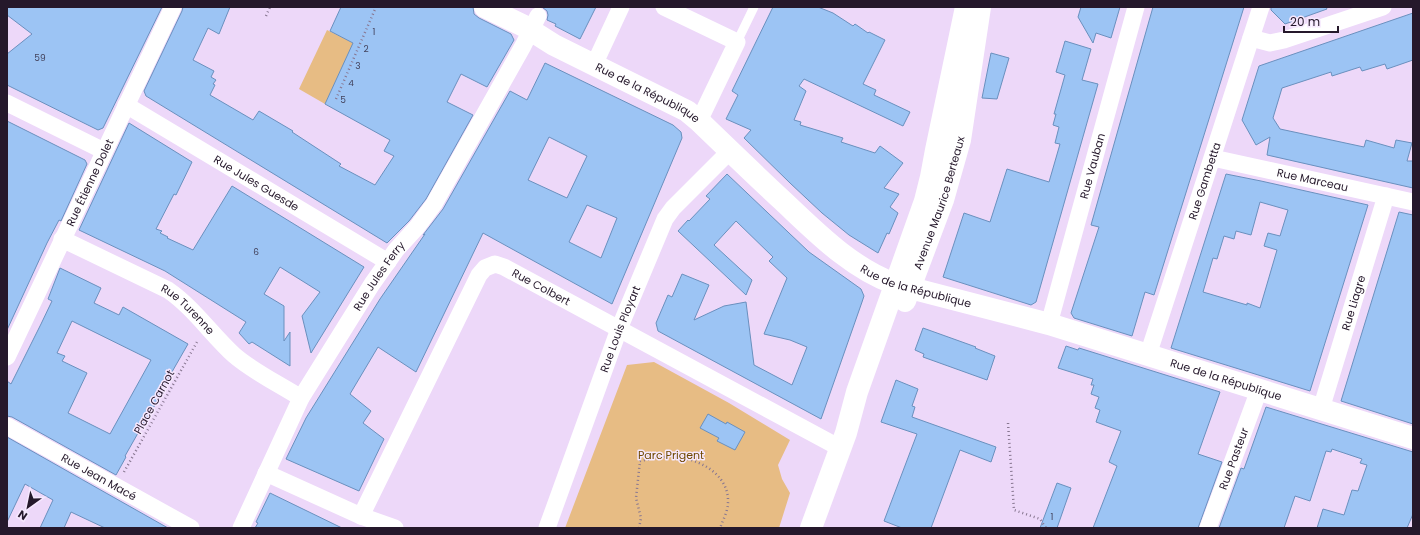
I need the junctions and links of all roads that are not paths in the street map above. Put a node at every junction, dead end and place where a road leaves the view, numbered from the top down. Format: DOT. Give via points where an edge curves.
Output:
graph roads {
  1 [pos="172,7"];
  2 [pos="484,7"];
  3 [pos="621,7"];
  4 [pos="664,7"];
  5 [pos="754,7"];
  6 [pos="966,7"];
  7 [pos="980,7"];
  8 [pos="1136,7"];
  9 [pos="1261,7"];
  10 [pos="1383,7"];
  11 [pos="534,23"];
  12 [pos="1251,38"];
  13 [pos="737,42"];
  14 [pos="594,64"];
  15 [pos="7,103"];
  16 [pos="126,105"];
  17 [pos="699,121"];
  18 [pos="104,151"];
  19 [pos="730,151"];
  20 [pos="1213,158"];
  21 [pos="1386,196"];
  22 [pos="1413,202"];
  23 [pos="62,239"];
  24 [pos="388,262"];
  25 [pos="902,286"];
  26 [pos="1049,324"];
  27 [pos="619,329"];
  28 [pos="1148,355"];
  29 [pos="7,357"];
  30 [pos="1259,390"];
  31 [pos="301,398"];
  32 [pos="1321,409"];
  33 [pos="7,426"];
  34 [pos="1413,438"];
  35 [pos="843,440"];
  36 [pos="266,473"];
  37 [pos="362,516"];
  38 [pos="191,528"];
  39 [pos="241,528"];
  40 [pos="395,528"];
  41 [pos="547,528"];
  42 [pos="812,528"];
  43 [pos="1208,528"];
  1 -- 16 [label="street, Rue Étienne Dolet"];
  2 -- 11 [label="street, Rue de la République"];
  3 -- 14 [label="street"];
  4 -- 13 [label="street"];
  5 -- 13 [label="lane"];
  6 -- 25 [label="street, Avenue Maurice Berteaux" via="928,190"];
  7 -- 25 [label="street, Avenue Maurice Berteaux" via="960,140 943,200"];
  8 -- 26 [label="street, Rue Vauban"];
  9 -- 12 [label="street, Rue Gambetta"];
  10 -- 12 [label="street" via="1280,41 1264,42"];
  11 -- 14 [label="street, Rue de la République" via="554,45"];
  11 -- 24 [label="street, Rue Jules Ferry" via="434,204"];
  12 -- 20 [label="street, Rue Gambetta"];
  13 -- 17 [label="street"];
  14 -- 17 [label="street, Rue de la République" via="682,108"];
  15 -- 18 [label="street"];
  16 -- 18 [label="street, Rue Étienne Dolet"];
  16 -- 24 [label="street, Rue Jules Guesde"];
  17 -- 19 [label="street, Rue de la République"];
  18 -- 23 [label="street, Rue Étienne Dolet"];
  19 -- 25 [label="street, Rue de la République" via="834,248 871,274"];
  19 -- 27 [label="street, Rue Louis Ployart" via="668,215"];
  20 -- 21 [label="street, Rue Marceau"];
  20 -- 28 [label="street, Rue Gambetta"];
  21 -- 22 [label="street, Rue Marceau"];
  21 -- 32 [label="street, Rue Liagre"];
  23 -- 29 [label="street, Rue Étienne Dolet"];
  23 -- 31 [label="street, Rue Turenne" via="168,290 190,306 238,358"];
  24 -- 31 [label="street, Rue Jules Ferry" via="353,312"];
  25 -- 26 [label="street, Rue de la République"];
  25 -- 35 [label="street, Avenue Maurice Berteaux" via="857,392"];
  26 -- 28 [label="street, Rue de la République"];
  27 -- 35 [label="street, Rue Colbert"];
  27 -- 37 [label="street, Rue Colbert" via="499,264 491,264 485,268 466,301"];
  27 -- 41 [label="street, Rue Louis Ployart"];
  28 -- 30 [label="street, Rue de la République"];
  30 -- 32 [label="street, Rue de la République"];
  30 -- 43 [label="street, Rue Pasteur"];
  31 -- 36 [label="street, Rue Jules Ferry"];
  32 -- 34 [label="street, Rue de la République"];
  33 -- 38 [label="street, Rue Jean Macé"];
  35 -- 42 [label="street, Avenue Maurice Berteaux"];
  36 -- 37 [label="street"];
  36 -- 39 [label="street, Rue Jules Ferry"];
  37 -- 40 [label="street"];
}
